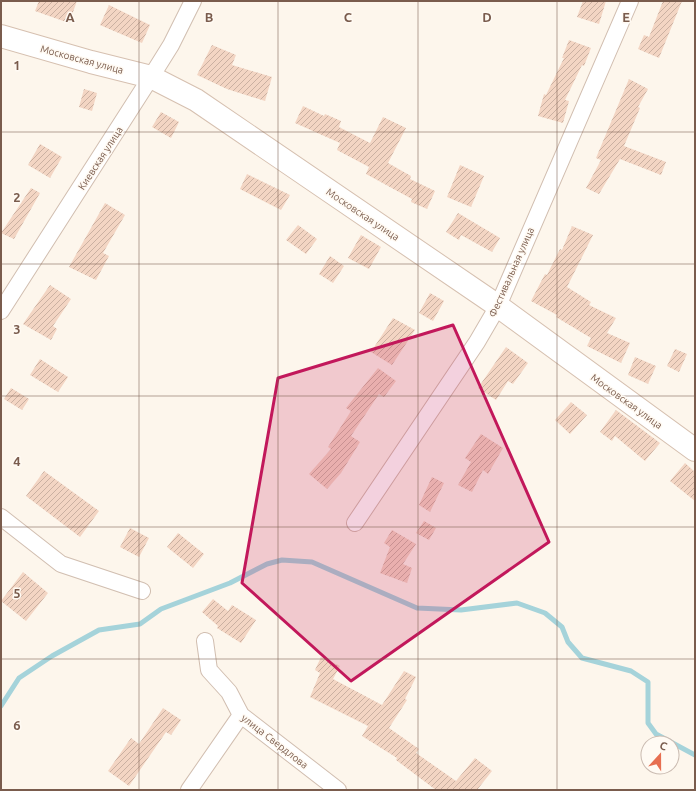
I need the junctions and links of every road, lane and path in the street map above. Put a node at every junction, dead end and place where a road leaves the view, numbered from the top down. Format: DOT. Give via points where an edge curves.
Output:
graph roads {
  1 [pos="192,1"];
  2 [pos="630,1"];
  3 [pos="1,36"];
  4 [pos="151,77"];
  5 [pos="498,306"];
  6 [pos="1,311"];
  7 [pos="695,450"];
  8 [pos="1,517"];
  9 [pos="355,523"];
  10 [pos="142,591"];
  11 [pos="204,640"];
  12 [pos="241,715"];
  13 [pos="189,790"];
  14 [pos="338,790"];
  1 -- 4 [label="street, Киевская улица"];
  2 -- 5 [label="street, Фестивальная улица"];
  3 -- 4 [label="street, Московская улица"];
  4 -- 5 [label="street, Московская улица" via="196,100"];
  4 -- 6 [label="street, Киевская улица"];
  5 -- 7 [label="street, Московская улица"];
  5 -- 9 [label="street, Фестивальная улица" via="477,342"];
  8 -- 10 [label="street" via="61,564"];
  11 -- 12 [label="street, улица Свердлова" via="209,670 229,692"];
  12 -- 13 [label="street"];
  12 -- 14 [label="street, улица Свердлова"];
}
